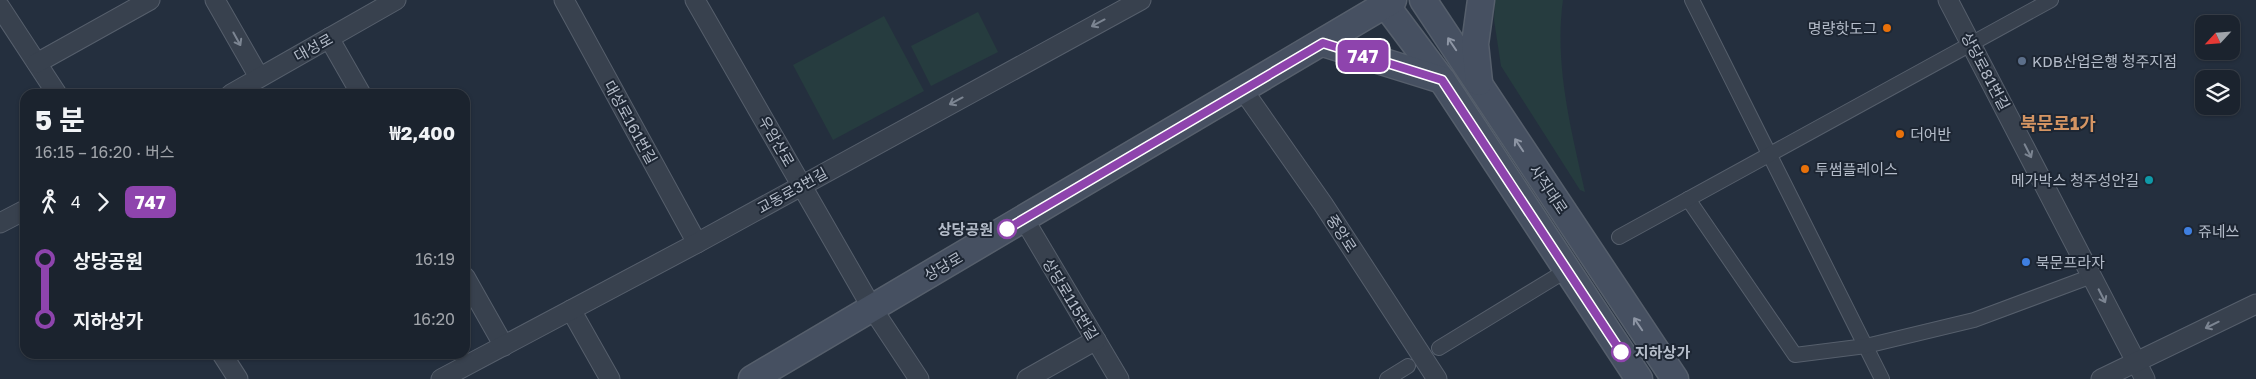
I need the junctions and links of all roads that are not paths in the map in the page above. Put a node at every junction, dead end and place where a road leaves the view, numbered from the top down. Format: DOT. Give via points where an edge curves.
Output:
graph roads {
  1 [pos="150,0"];
  2 [pos="215,0"];
  3 [pos="396,0"];
  4 [pos="564,0"];
  5 [pos="695,0"];
  6 [pos="1141,0"];
  7 [pos="1423,0"];
  8 [pos="1481,0"];
  9 [pos="1692,0"];
  10 [pos="1948,0"];
  11 [pos="2051,0"];
  12 [pos="1387,1"];
  13 [pos="0,7"];
  14 [pos="329,38"];
  15 [pos="1323,43"];
  16 [pos="1972,43"];
  17 [pos="37,63"];
  18 [pos="259,78"];
  19 [pos="1442,80"];
  20 [pos="1480,85"];
  21 [pos="54,89"];
  22 [pos="240,89"];
  23 [pos="358,89"];
  24 [pos="1243,90"];
  25 [pos="1770,154"];
  26 [pos="802,184"];
  27 [pos="1688,199"];
  28 [pos="20,213"];
  29 [pos="1024,219"];
  30 [pos="0,223"];
  31 [pos="1619,237"];
  32 [pos="697,243"];
  33 [pos="1568,270"];
  34 [pos="2092,276"];
  35 [pos="470,286"];
  36 [pos="2256,304"];
  37 [pos="872,308"];
  38 [pos="571,310"];
  39 [pos="1096,340"];
  40 [pos="504,346"];
  41 [pos="1866,346"];
  42 [pos="1424,357"];
  43 [pos="225,359"];
  44 [pos="2136,362"];
  45 [pos="238,379"];
  46 [pos="442,379"];
  47 [pos="610,379"];
  48 [pos="752,379"];
  49 [pos="919,379"];
  50 [pos="1027,379"];
  51 [pos="1120,379"];
  52 [pos="1387,379"];
  53 [pos="1437,379"];
  54 [pos="1639,379"];
  55 [pos="1675,379"];
  56 [pos="1882,379"];
  57 [pos="2101,379"];
  58 [pos="2145,379"];
  1 -- 17 [label="street"];
  2 -- 18 [label="street, one-way"];
  3 -- 14 [label="street, 대성로"];
  4 -- 32 [label="street, 대성로161번길"];
  5 -- 26 [label="street, 우암산로"];
  6 -- 26 [label="street, 교동로3번길, one-way"];
  20 -- 7 [label="main road, 사직대로, one-way"];
  8 -- 20 [label="main road" via="1475,44"];
  9 -- 25 [label="street"];
  10 -- 16 [label="street, 상당로81번길"];
  11 -- 16 [label="street"];
  12 -- 15 [label="main road, 상당로"];
  12 -- 19 [label="main road, 사직대로"];
  13 -- 17 [label="street"];
  14 -- 18 [label="street, 대성로"];
  14 -- 23 [label="street"];
  15 -- 19 [label="main road"];
  15 -- 24 [label="main road, 상당로"];
  16 -- 25 [label="street"];
  16 -- 34 [label="street, 상당로81번길, one-way"];
  17 -- 21 [label="street"];
  18 -- 22 [label="street, 대성로"];
  19 -- 33 [label="main road, 사직대로"];
  55 -- 20 [label="main road, 사직대로, one-way"];
  24 -- 29 [label="main road, 상당로"];
  24 -- 42 [label="street, 중앙로"];
  25 -- 27 [label="street"];
  25 -- 41 [label="street"];
  26 -- 32 [label="street, 교동로3번길"];
  26 -- 37 [label="street, 우암산로"];
  27 -- 31 [label="street"];
  27 -- 41 [label="street" via="1795,355"];
  28 -- 30 [label="street"];
  29 -- 37 [label="main road, 상당로"];
  29 -- 39 [label="street, 상당로115번길"];
  32 -- 38 [label="street, 교동로3번길"];
  33 -- 42 [label="street"];
  33 -- 54 [label="main road, 사직대로"];
  34 -- 41 [label="street" via="1974,320"];
  34 -- 44 [label="street, 상당로81번길, one-way"];
  35 -- 40 [label="street"];
  36 -- 44 [label="street, one-way"];
  37 -- 48 [label="main road, 상당로"];
  37 -- 49 [label="street, 우암산로"];
  38 -- 40 [label="street, 교동로3번길"];
  38 -- 47 [label="street"];
  39 -- 50 [label="street"];
  39 -- 51 [label="street, 상당로115번길"];
  40 -- 46 [label="street, 교동로3번길"];
  41 -- 56 [label="street"];
  42 -- 52 [label="street"];
  42 -- 53 [label="street, 중앙로"];
  43 -- 45 [label="street"];
  44 -- 57 [label="street"];
  44 -- 58 [label="street, 상당로81번길"];
}
